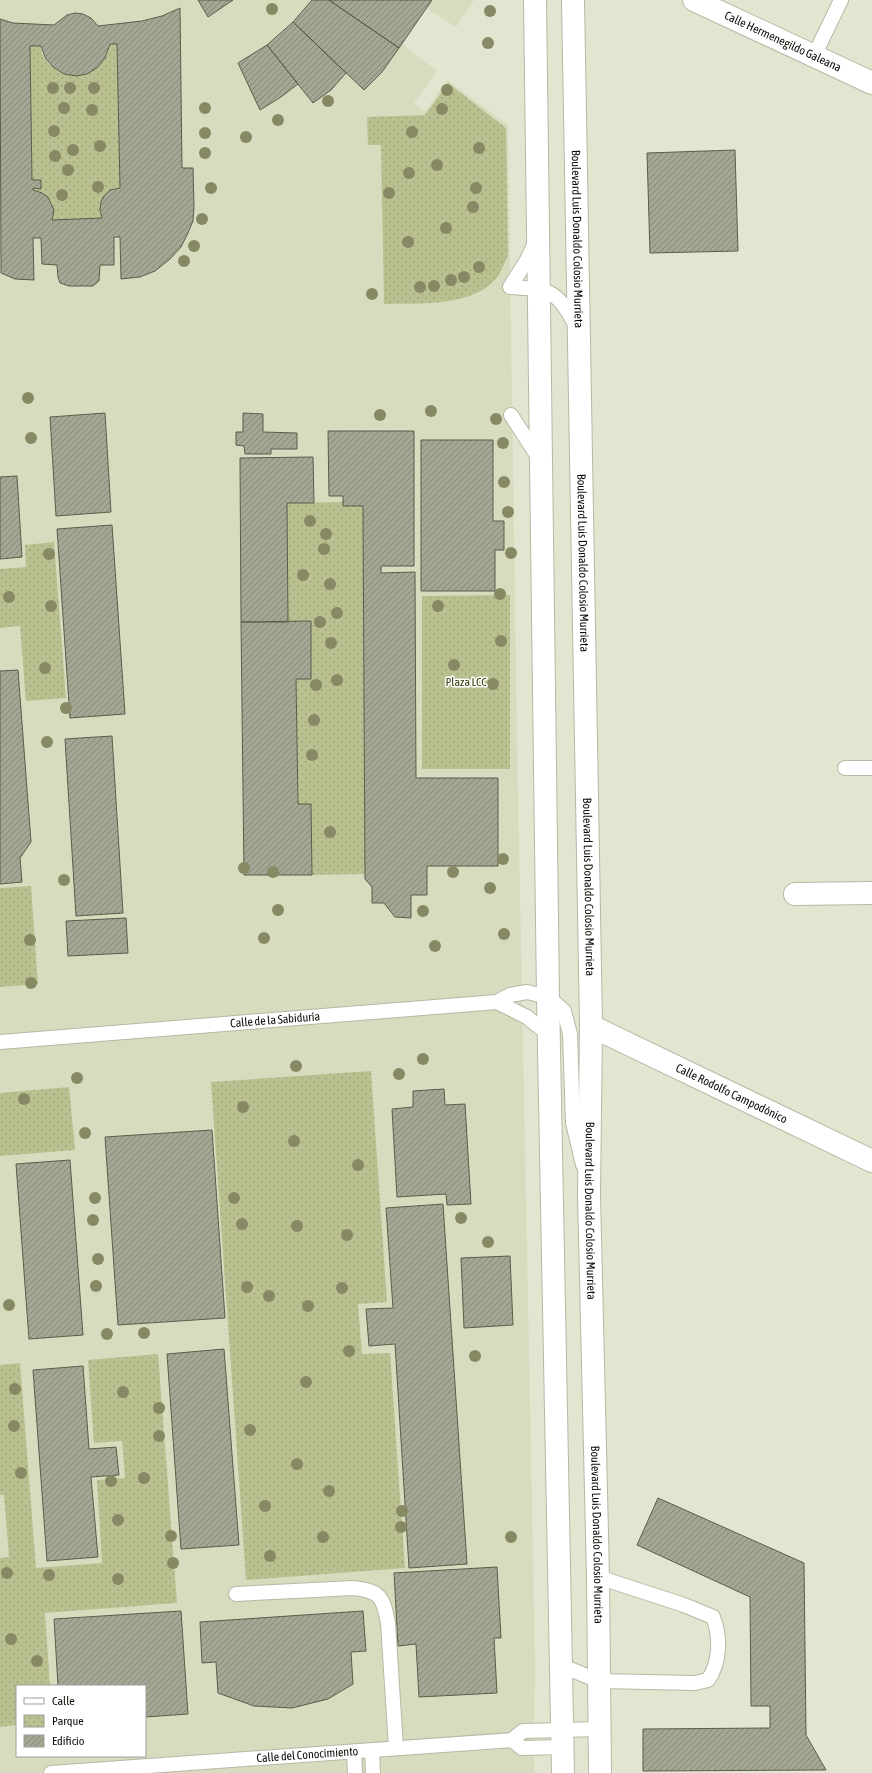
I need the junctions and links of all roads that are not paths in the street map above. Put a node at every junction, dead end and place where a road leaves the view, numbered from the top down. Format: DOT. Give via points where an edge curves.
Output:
graph roads {
  1 [pos="535,0"];
  2 [pos="573,0"];
  3 [pos="694,0"];
  4 [pos="841,0"];
  5 [pos="814,56"];
  6 [pos="872,83"];
  7 [pos="537,239"];
  8 [pos="538,288"];
  9 [pos="579,333"];
  10 [pos="511,415"];
  11 [pos="541,462"];
  12 [pos="845,768"];
  13 [pos="872,768"];
  14 [pos="872,893"];
  15 [pos="795,894"];
  16 [pos="548,997"];
  17 [pos="497,1002"];
  18 [pos="591,1026"];
  19 [pos="549,1036"];
  20 [pos="0,1042"];
  21 [pos="872,1161"];
  22 [pos="589,1194"];
  23 [pos="598,1577"];
  24 [pos="236,1594"];
  25 [pos="560,1665"];
  26 [pos="599,1680"];
  27 [pos="599,1729"];
  28 [pos="562,1738"];
  29 [pos="396,1748"];
  30 [pos="372,1750"];
  31 [pos="354,1752"];
  32 [pos="51,1773"];
  33 [pos="355,1773"];
  34 [pos="372,1773"];
  35 [pos="563,1773"];
  36 [pos="600,1773"];
  1 -- 7 [label="main road"];
  2 -- 9 [label="main road, Boulevard Luis Donaldo Colosio Murrieta"];
  3 -- 5 [label="main road, Calle Hermenegildo Galeana"];
  4 -- 5 [label="lane"];
  5 -- 6 [label="main road, Calle Hermenegildo Galeana"];
  7 -- 8 [label="main road"];
  7 -- 8 [label="lane" via="510,286"];
  8 -- 9 [label="lane" via="551,293 566,308"];
  8 -- 11 [label="main road"];
  9 -- 18 [label="main road, Boulevard Luis Donaldo Colosio Murrieta"];
  10 -- 11 [label="lane"];
  11 -- 16 [label="main road"];
  12 -- 13 [label="lane"];
  14 -- 15 [label="main road"];
  16 -- 17 [label="lane, Calle de la Sabiduría" via="527,992 510,995"];
  16 -- 19 [label="main road"];
  16 -- 22 [label="lane" via="564,1011 570,1034 573,1123"];
  17 -- 19 [label="lane" via="527,1017"];
  17 -- 20 [label="lane, Calle de la Sabiduría"];
  18 -- 21 [label="main road, Calle Rodolfo Campodónico"];
  18 -- 22 [label="main road, Boulevard Luis Donaldo Colosio Murrieta"];
  19 -- 25 [label="main road"];
  22 -- 23 [label="main road, Boulevard Luis Donaldo Colosio Murrieta"];
  23 -- 26 [label="main road, Boulevard Luis Donaldo Colosio Murrieta"];
  23 -- 26 [label="lane" via="684,1605 712,1617 717,1627 717,1660 708,1680 695,1683"];
  24 -- 29 [label="lane" via="353,1588 366,1589 378,1594 385,1607 388,1623"];
  25 -- 26 [label="lane"];
  25 -- 28 [label="main road"];
  26 -- 27 [label="main road, Boulevard Luis Donaldo Colosio Murrieta"];
  27 -- 28 [label="lane, Calle del Conocimiento"];
  27 -- 36 [label="main road, Boulevard Luis Donaldo Colosio Murrieta"];
  28 -- 29 [label="lane, Calle del Conocimiento" via="522,1748 512,1740"];
  28 -- 35 [label="main road"];
  29 -- 30 [label="lane, Calle del Conocimiento"];
  30 -- 31 [label="lane, Calle del Conocimiento"];
  30 -- 34 [label="lane"];
  31 -- 32 [label="lane, Calle del Conocimiento"];
  31 -- 33 [label="lane"];
}
